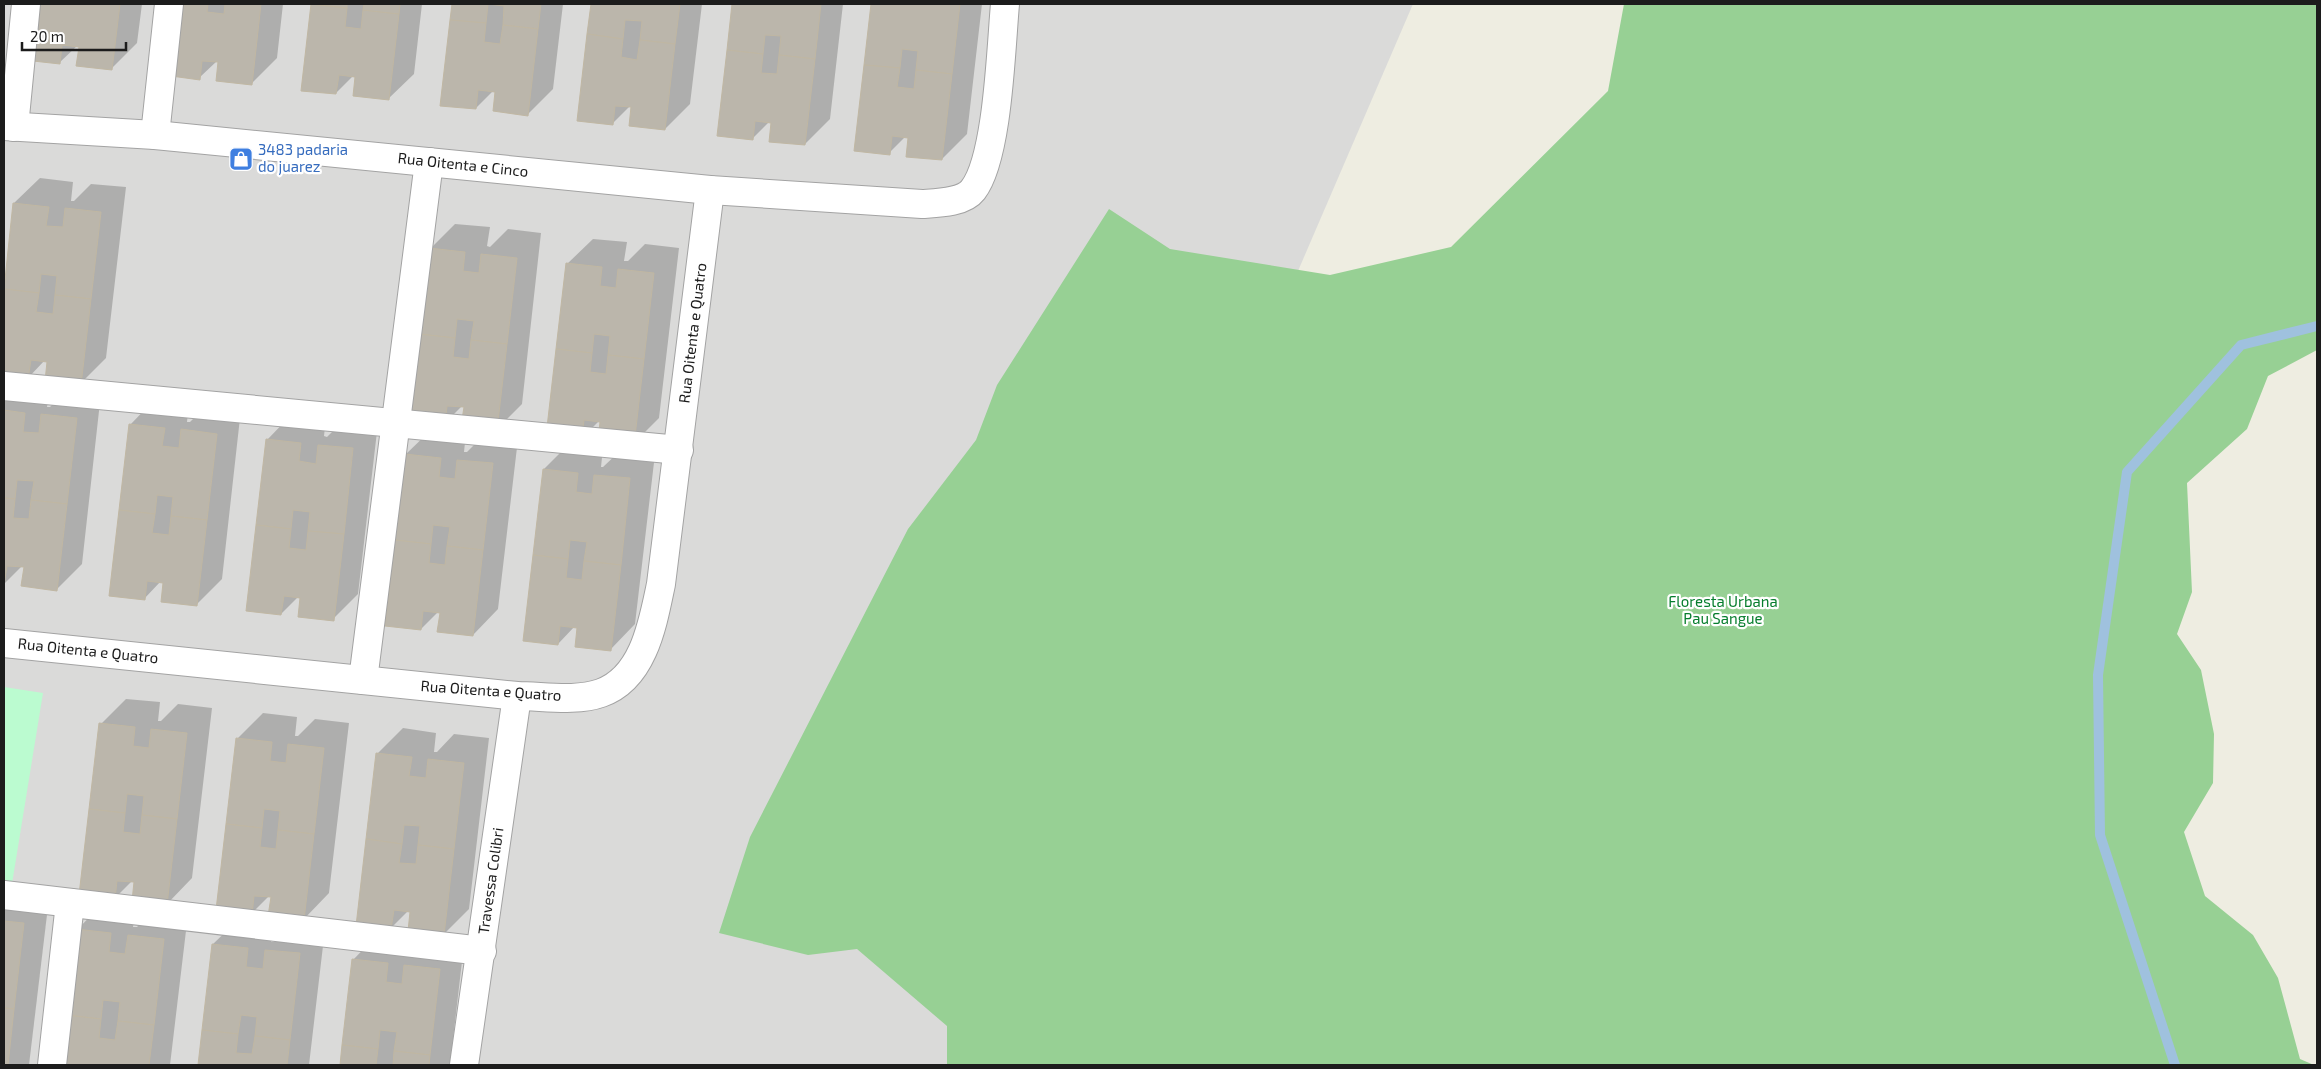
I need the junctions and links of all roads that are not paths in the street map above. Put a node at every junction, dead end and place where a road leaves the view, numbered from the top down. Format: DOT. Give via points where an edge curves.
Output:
graph roads {
  1 [pos="26,4"];
  2 [pos="169,4"];
  3 [pos="1005,4"];
  4 [pos="9,127"];
  5 [pos="155,134"];
  6 [pos="429,162"];
  7 [pos="710,190"];
  8 [pos="4,386"];
  9 [pos="395,424"];
  10 [pos="679,450"];
  11 [pos="4,642"];
  12 [pos="363,680"];
  13 [pos="517,696"];
  14 [pos="4,895"];
  15 [pos="70,903"];
  16 [pos="482,951"];
  17 [pos="52,1065"];
  18 [pos="464,1065"];
  1 -- 4 [label="street"];
  2 -- 5 [label="street"];
  3 -- 7 [label="street, Rua Oitenta e Cinco" via="996,102 986,162 972,191 952,202 922,204"];
  4 -- 5 [label="street, Rua Oitenta e Cinco"];
  5 -- 6 [label="street, Rua Oitenta e Cinco"];
  6 -- 7 [label="street, Rua Oitenta e Cinco"];
  6 -- 9 [label="street"];
  7 -- 10 [label="street, Rua Oitenta e Quatro"];
  8 -- 9 [label="street"];
  9 -- 10 [label="street"];
  9 -- 12 [label="street"];
  10 -- 13 [label="street, Rua Oitenta e Quatro" via="662,584 652,626 639,659 623,681 602,693 579,697"];
  11 -- 12 [label="street, Rua Oitenta e Quatro"];
  12 -- 13 [label="street, Rua Oitenta e Quatro"];
  13 -- 16 [label="street, Travessa Colibri"];
  14 -- 15 [label="street"];
  15 -- 16 [label="street"];
  15 -- 17 [label="street"];
  16 -- 18 [label="street, Travessa Colibri"];
}
